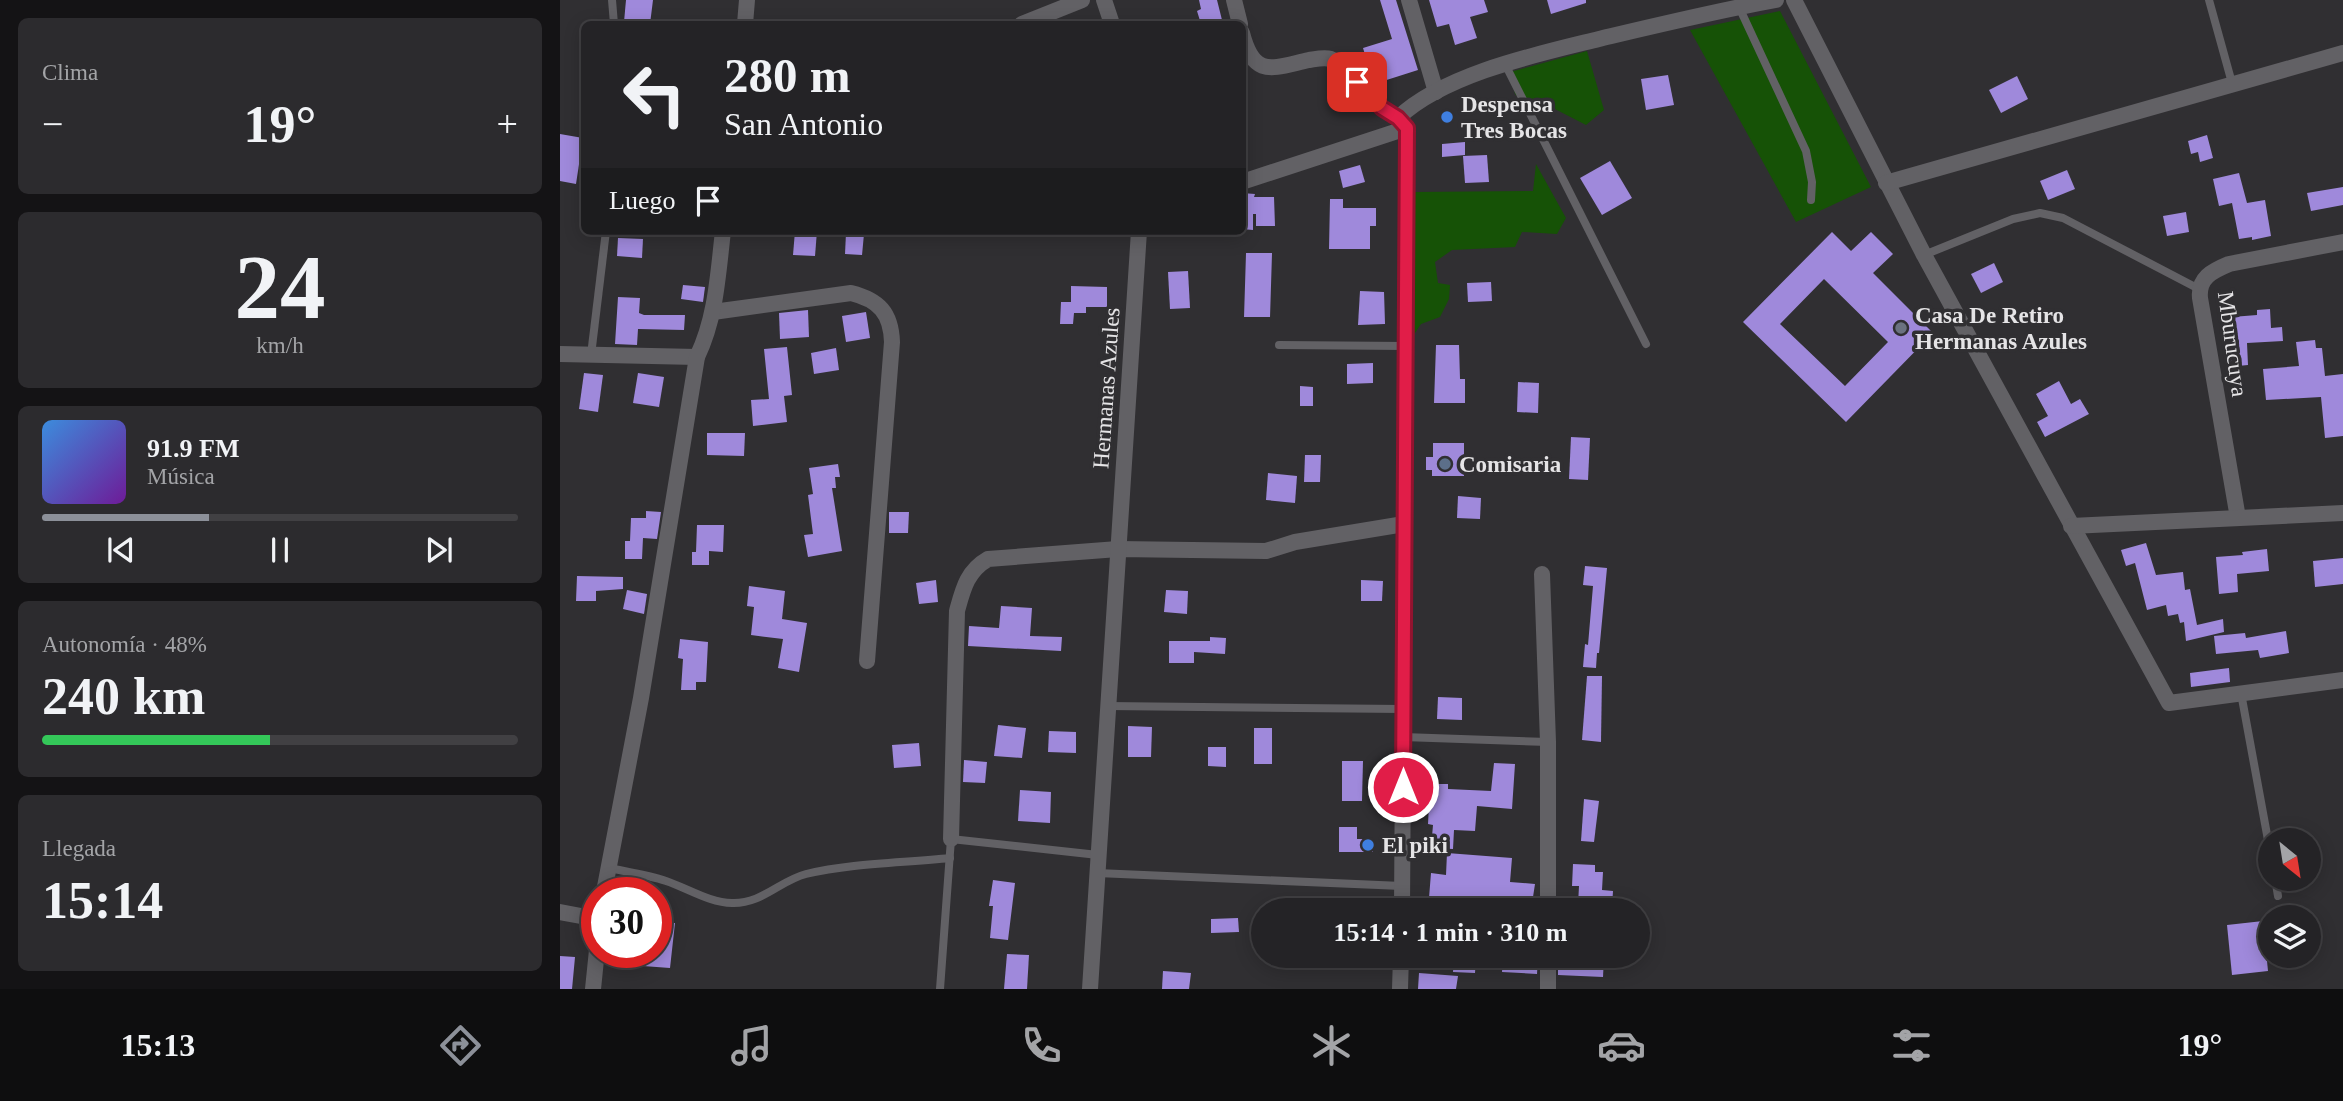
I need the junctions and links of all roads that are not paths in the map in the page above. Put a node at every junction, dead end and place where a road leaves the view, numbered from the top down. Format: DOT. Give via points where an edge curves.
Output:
graph roads {
  1 [pos="612,0"];
  2 [pos="747,0"];
  3 [pos="1082,0"];
  4 [pos="1104,0"];
  5 [pos="1234,0"];
  6 [pos="1409,0"];
  7 [pos="1776,0"];
  8 [pos="1794,0"];
  9 [pos="2210,0"];
  10 [pos="1711,6"];
  11 [pos="1739,7"];
  12 [pos="614,21"];
  13 [pos="745,21"];
  14 [pos="1030,21"];
  15 [pos="1111,21"];
  16 [pos="1239,21"];
  17 [pos="1246,44"];
  18 [pos="2343,53"];
  19 [pos="1505,64"];
  20 [pos="2232,83"];
  21 [pos="1437,92"];
  22 [pos="1402,123"];
  23 [pos="1246,181"];
  24 [pos="1886,183"];
  25 [pos="1811,200"];
  26 [pos="606,235"];
  27 [pos="723,235"];
  28 [pos="1139,235"];
  29 [pos="2343,242"];
  30 [pos="1924,255"];
  31 [pos="2199,289"];
  32 [pos="713,312"];
  33 [pos="1646,344"];
  34 [pos="1279,345"];
  35 [pos="1406,346"];
  36 [pos="560,354"];
  37 [pos="591,355"];
  38 [pos="697,357"];
  39 [pos="2343,513"];
  40 [pos="2238,518"];
  41 [pos="1404,524"];
  42 [pos="2071,526"];
  43 [pos="1118,549"];
  44 [pos="1542,574"];
  45 [pos="867,661"];
  46 [pos="2343,680"];
  47 [pos="2241,693"];
  48 [pos="1107,706"];
  49 [pos="1403,709"];
  50 [pos="1403,737"];
  51 [pos="1548,742"];
  52 [pos="2266,828"];
  53 [pos="951,839"];
  54 [pos="1098,855"];
  55 [pos="950,858"];
  56 [pos="608,867"];
  57 [pos="1097,873"];
  58 [pos="606,877"];
  59 [pos="1402,886"];
  60 [pos="2277,891"];
  61 [pos="2278,896"];
  62 [pos="1402,898"];
  63 [pos="1548,898"];
  64 [pos="560,912"];
  65 [pos="581,916"];
  66 [pos="595,968"];
  67 [pos="1401,968"];
  68 [pos="1548,968"];
  69 [pos="593,989"];
  70 [pos="940,989"];
  71 [pos="1090,989"];
  72 [pos="1400,989"];
  73 [pos="1548,989"];
  1 -- 12 [label="lane"];
  2 -- 13 [label="street"];
  3 -- 14 [label="street"];
  4 -- 15 [label="street"];
  5 -- 16 [label="street"];
  6 -- 21 [label="street"];
  7 -- 11 [label="street"];
  8 -- 24 [label="street"];
  9 -- 20 [label="lane"];
  10 -- 11 [label="street"];
  10 -- 19 [label="street"];
  11 -- 25 [label="lane" via="1806,151"];
  17 -- 22 [label="street" via="1256,63 1266,67 1331,59"];
  18 -- 20 [label="street"];
  19 -- 21 [label="street"];
  19 -- 33 [label="lane"];
  20 -- 24 [label="street"];
  21 -- 22 [label="street" via="1411,105"];
  22 -- 23 [label="street"];
  22 -- 35 [label="street"];
  24 -- 30 [label="street"];
  26 -- 37 [label="lane"];
  27 -- 32 [label="street"];
  28 -- 43 [label="street, Hermanas Azules"];
  29 -- 31 [label="street, Mburucuya" via="2230,264 2209,274"];
  30 -- 31 [label="lane" via="2013,219 2040,213 2063,218"];
  30 -- 42 [label="street"];
  31 -- 40 [label="street, Mburucuya"];
  32 -- 38 [label="street"];
  32 -- 45 [label="street" via="851,293 877,304 892,326"];
  34 -- 35 [label="lane"];
  35 -- 41 [label="street"];
  36 -- 37 [label="street"];
  37 -- 38 [label="street"];
  38 -- 56 [label="street"];
  39 -- 40 [label="street"];
  40 -- 42 [label="street"];
  41 -- 43 [label="street" via="1266,551"];
  41 -- 49 [label="street"];
  42 -- 47 [label="street" via="2169,703"];
  43 -- 48 [label="street, Hermanas Azules"];
  43 -- 53 [label="street" via="988,559 970,575 957,611"];
  44 -- 51 [label="street"];
  46 -- 47 [label="street"];
  47 -- 52 [label="lane"];
  48 -- 49 [label="lane"];
  48 -- 54 [label="street, Hermanas Azules"];
  49 -- 50 [label="street"];
  50 -- 51 [label="lane"];
  50 -- 59 [label="street"];
  51 -- 63 [label="street"];
  53 -- 54 [label="lane"];
  53 -- 55 [label="lane"];
  54 -- 57 [label="street, Hermanas Azules"];
  55 -- 56 [label="lane" via="805,875 747,903 728,903"];
  55 -- 70 [label="lane"];
  56 -- 58 [label="street"];
  57 -- 59 [label="lane"];
  57 -- 71 [label="street, Hermanas Azules"];
  59 -- 62 [label="street"];
  60 -- 61 [label="lane"];
  64 -- 65 [label="street"];
  66 -- 69 [label="street"];
  67 -- 72 [label="street"];
  68 -- 73 [label="street"];
}
